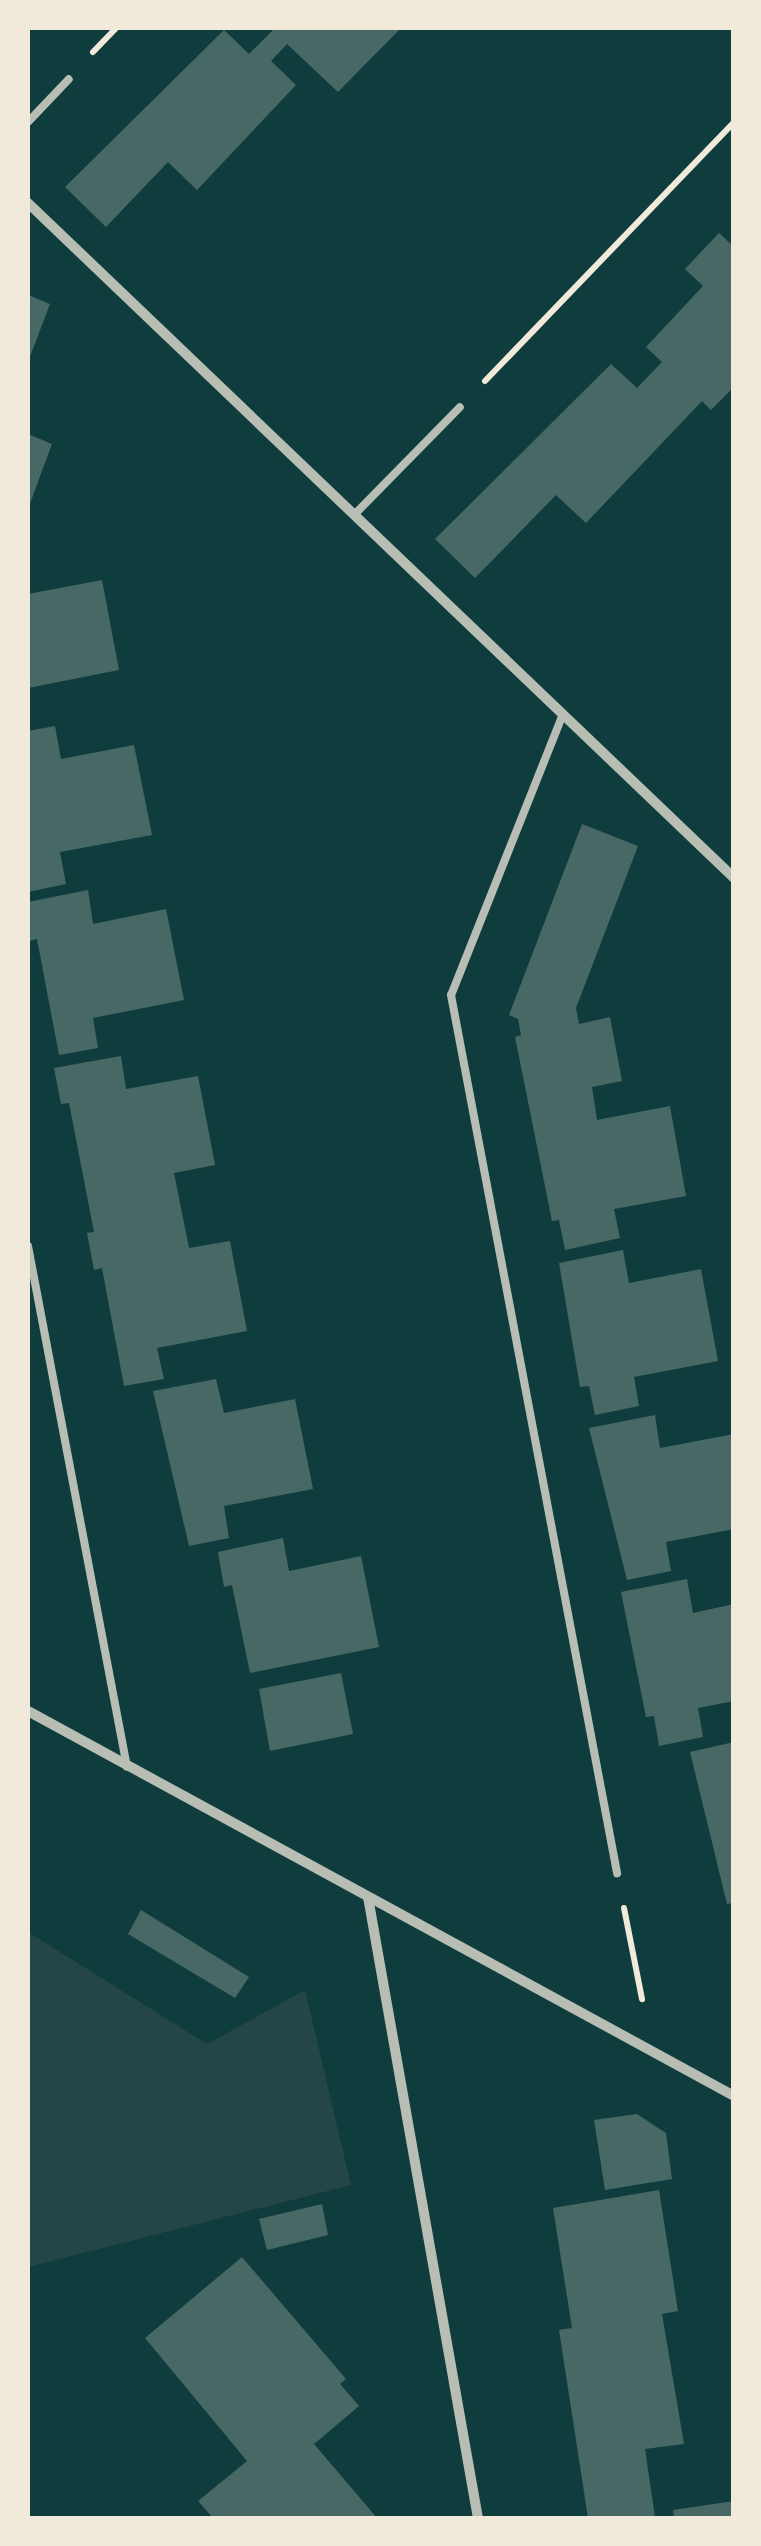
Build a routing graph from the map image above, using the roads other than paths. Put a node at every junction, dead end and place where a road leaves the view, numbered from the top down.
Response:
1 (69, 79) dead end
2 (28, 122) edge
3 (28, 202) edge
4 (460, 407) road end
5 (354, 515) junction
6 (563, 714) junction
7 (734, 878) edge
8 (28, 1246) edge
9 (28, 1711) edge
10 (128, 1767) junction
11 (617, 1873) road end
12 (368, 1897) junction
13 (734, 2096) edge
14 (478, 2518) edge

1 - 2 lane
3 - 5 street
4 - 5 lane
5 - 6 street
6 - 7 street
6 - 11 lane
8 - 10 lane
9 - 10 street
10 - 12 street
12 - 13 street
12 - 14 street

